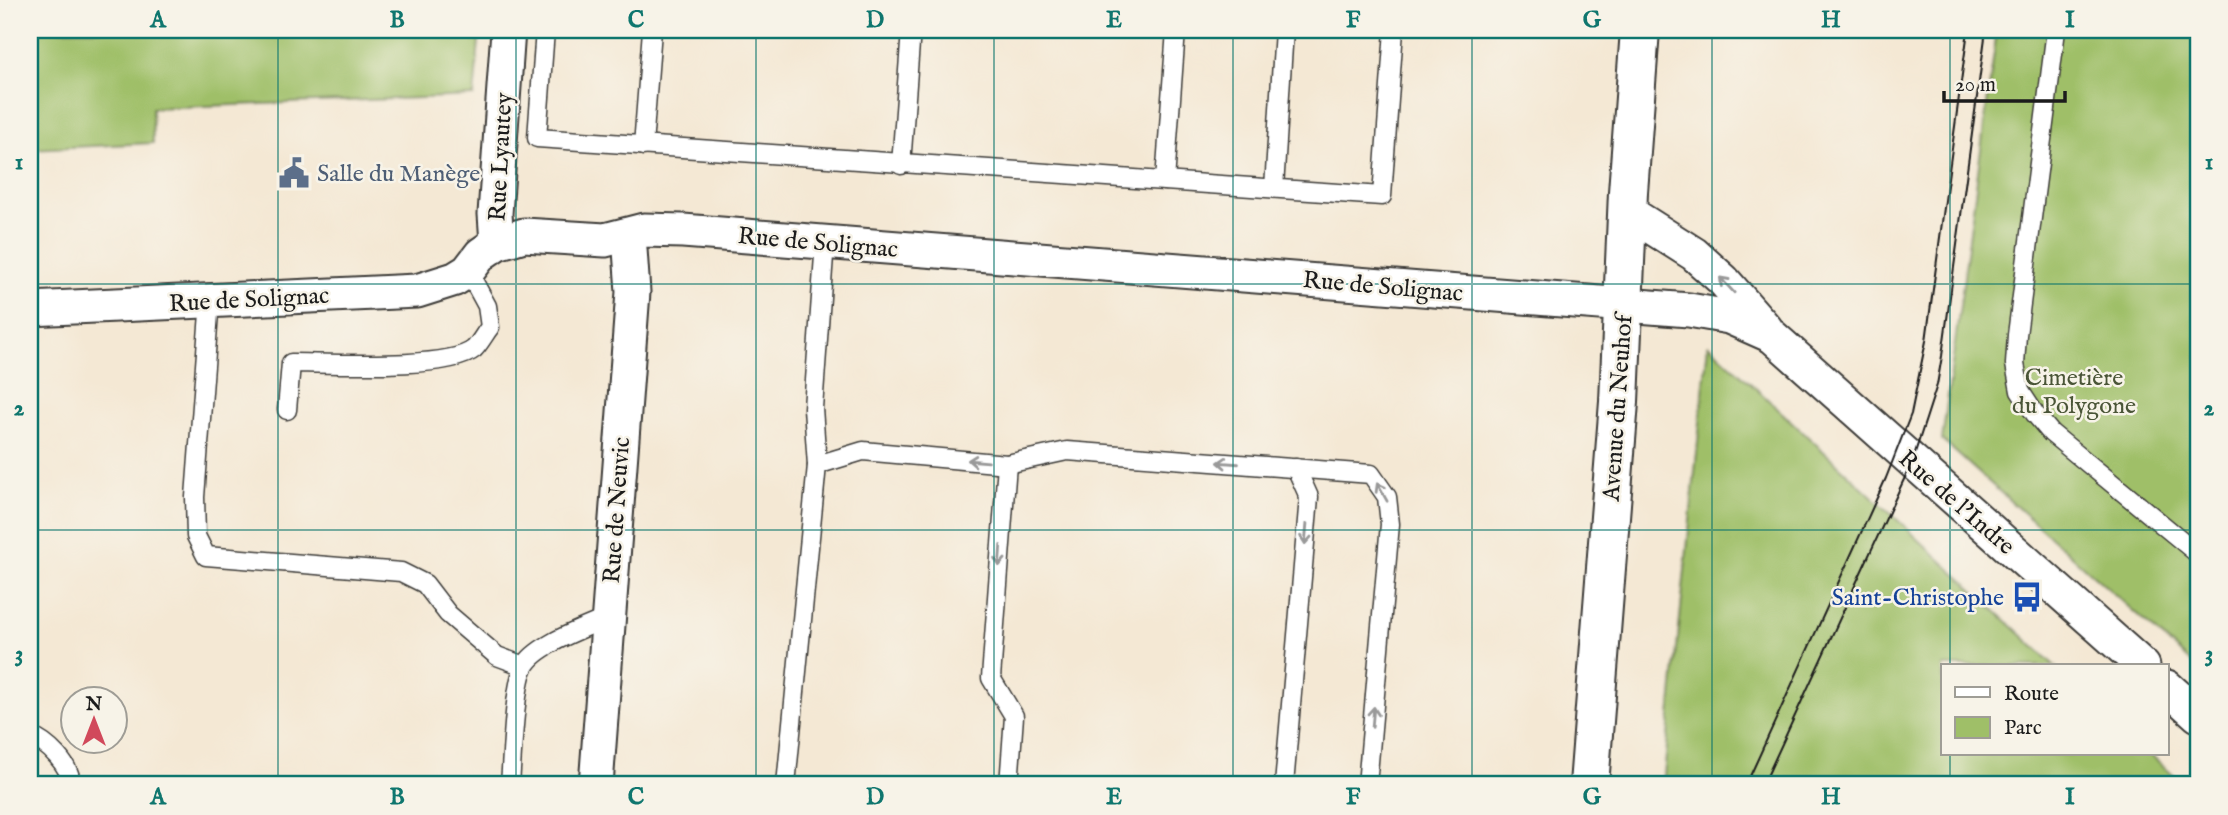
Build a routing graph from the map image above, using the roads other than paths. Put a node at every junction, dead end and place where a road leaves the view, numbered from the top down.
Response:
1 (508, 30) edge
2 (545, 30) edge
3 (652, 30) edge
4 (911, 30) edge
5 (1176, 30) edge
6 (1284, 30) edge
7 (1394, 30) edge
8 (1640, 30) edge
9 (2056, 30) edge
10 (643, 146) junction
11 (901, 165) junction
12 (1165, 181) junction
13 (1273, 188) junction
14 (1628, 212) junction
15 (629, 236) junction
16 (825, 242) junction
17 (497, 243) junction
18 (468, 271) junction
19 (210, 300) junction
20 (1623, 306) junction
21 (30, 309) edge
22 (1772, 336) junction
23 (288, 410) dead end
24 (1007, 464) junction
25 (817, 465) junction
26 (1296, 468) junction
27 (2198, 554) edge
28 (607, 618) junction
29 (2141, 664) edge
30 (524, 666) junction
31 (2168, 688) edge
32 (2198, 715) edge
33 (30, 736) edge
34 (72, 785) edge
35 (510, 785) edge
36 (596, 785) edge
37 (786, 785) edge
38 (1009, 785) edge
39 (1284, 785) edge
40 (1367, 785) edge
41 (1589, 785) edge

1 - 17 street, Rue Lyautey
2 - 10 lane
3 - 10 lane
4 - 11 lane
5 - 12 lane
6 - 13 lane
7 - 13 lane
8 - 14 street, Avenue du Neuhof
9 - 27 lane
10 - 11 lane
11 - 12 lane
12 - 13 lane
14 - 20 street, Avenue du Neuhof
22 -> 14 street, Rue de l'Indre
15 - 16 street, Rue de Solignac
15 - 17 street, Rue de Solignac
15 - 28 street, Rue de Neuvic
16 - 20 street, Rue de Solignac
16 - 25 lane
17 - 18 street, Rue de Solignac
18 - 19 street, Rue de Solignac
18 - 23 lane
19 - 21 street, Rue de Solignac
19 - 30 lane
20 - 22 street, Rue de l'Indre
20 - 41 street, Avenue du Neuhof
22 - 29 street, Rue de l'Indre
24 -> 25 lane
26 -> 24 lane
24 -> 38 lane
25 - 37 lane
26 -> 39 lane
40 -> 26 lane
28 - 30 lane
28 - 36 street, Rue de Neuvic
30 - 35 lane
31 - 32 street
33 - 34 lane

